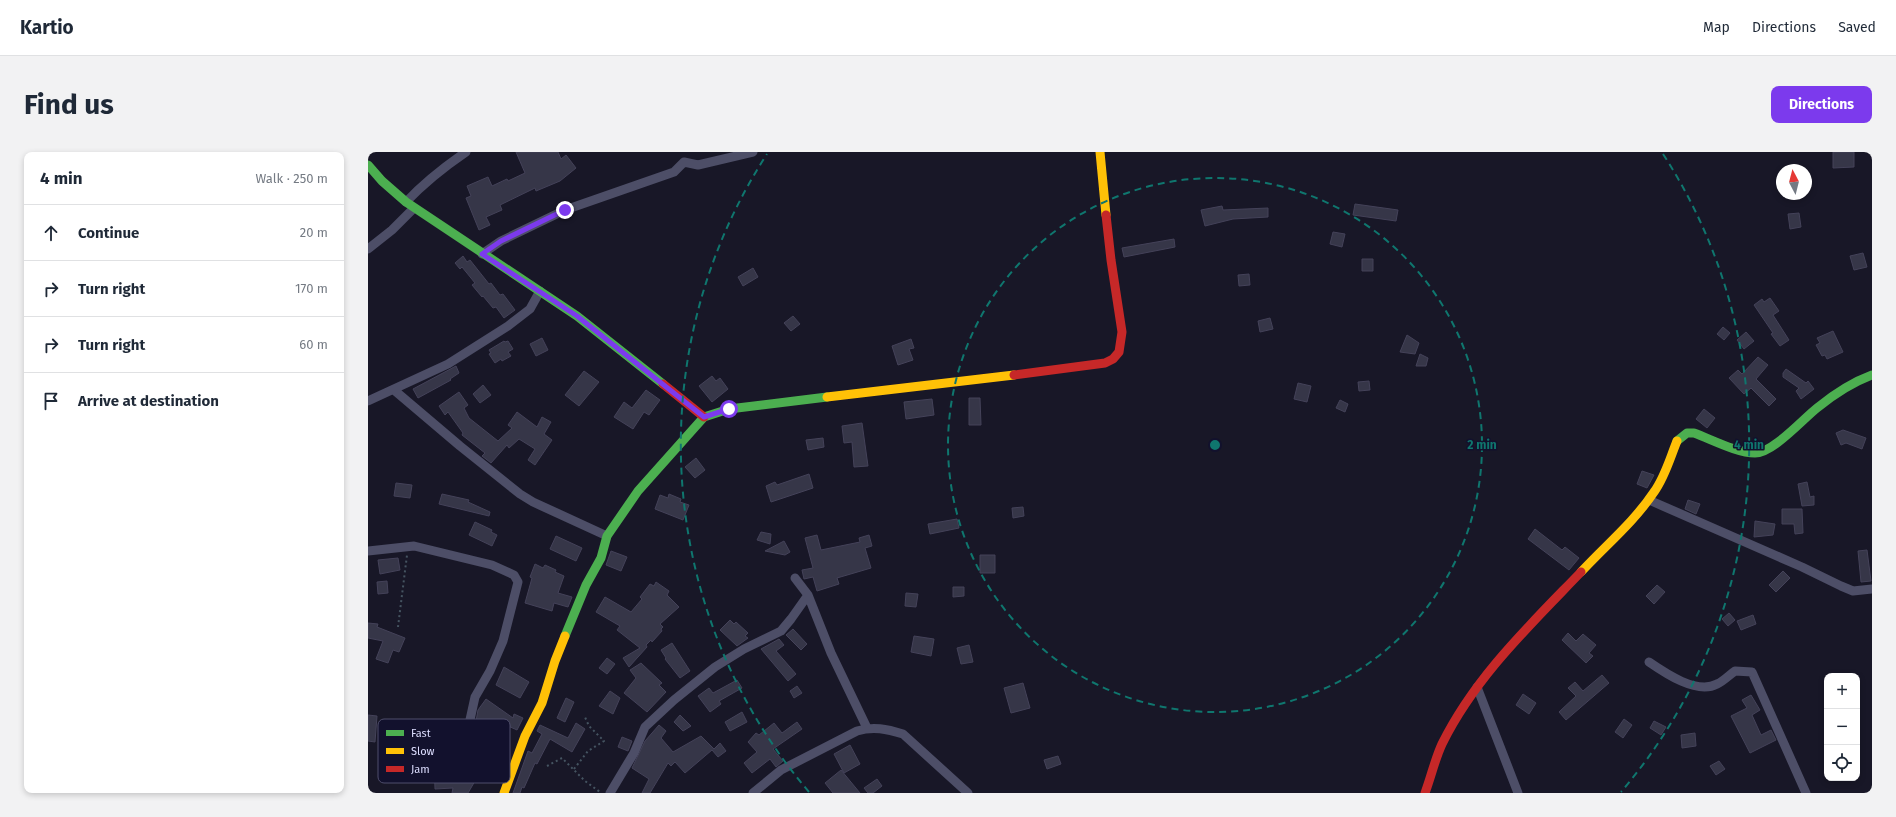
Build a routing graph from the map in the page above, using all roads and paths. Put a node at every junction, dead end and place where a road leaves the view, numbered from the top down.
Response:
1 (466, 152) edge
2 (753, 152) edge
3 (1100, 152) edge
4 (368, 165) edge
5 (410, 205) junction
6 (368, 249) edge
7 (482, 254) junction
8 (540, 291) junction
9 (1872, 375) edge
10 (394, 390) junction
11 (368, 401) edge
12 (704, 417) junction
13 (1649, 500) junction
14 (607, 536) junction
15 (414, 546) junction
16 (368, 551) edge
17 (795, 578) dead end
18 (1872, 589) edge
19 (808, 595) junction
20 (398, 627) dead end
21 (1649, 662) dead end
22 (1478, 687) junction
23 (584, 715) dead end
24 (470, 719) edge
25 (867, 728) junction
26 (547, 766) dead end
27 (574, 768) junction
28 (510, 774) edge
29 (507, 783) edge
30 (504, 793) edge
31 (601, 793) edge
32 (610, 793) edge
33 (754, 793) edge
34 (968, 793) edge
35 (1425, 793) edge
36 (1518, 793) edge
37 (1806, 793) edge

1 - 5 street
2 - 7 street
3 - 12 street
4 - 5 street
5 - 6 street
5 - 7 street
7 - 8 street
8 - 10 street
8 - 12 street
9 - 13 street
10 - 11 street
10 - 14 street
12 - 14 street
13 - 18 street
13 - 22 street
14 - 28 street
15 - 16 street
15 - 20 path
15 - 24 street
17 - 19 street
19 - 25 street
19 - 32 street
21 - 37 street
22 - 35 street
22 - 36 street
23 - 27 path
25 - 33 street
25 - 34 street
26 - 27 path
27 - 31 path
29 - 30 street

